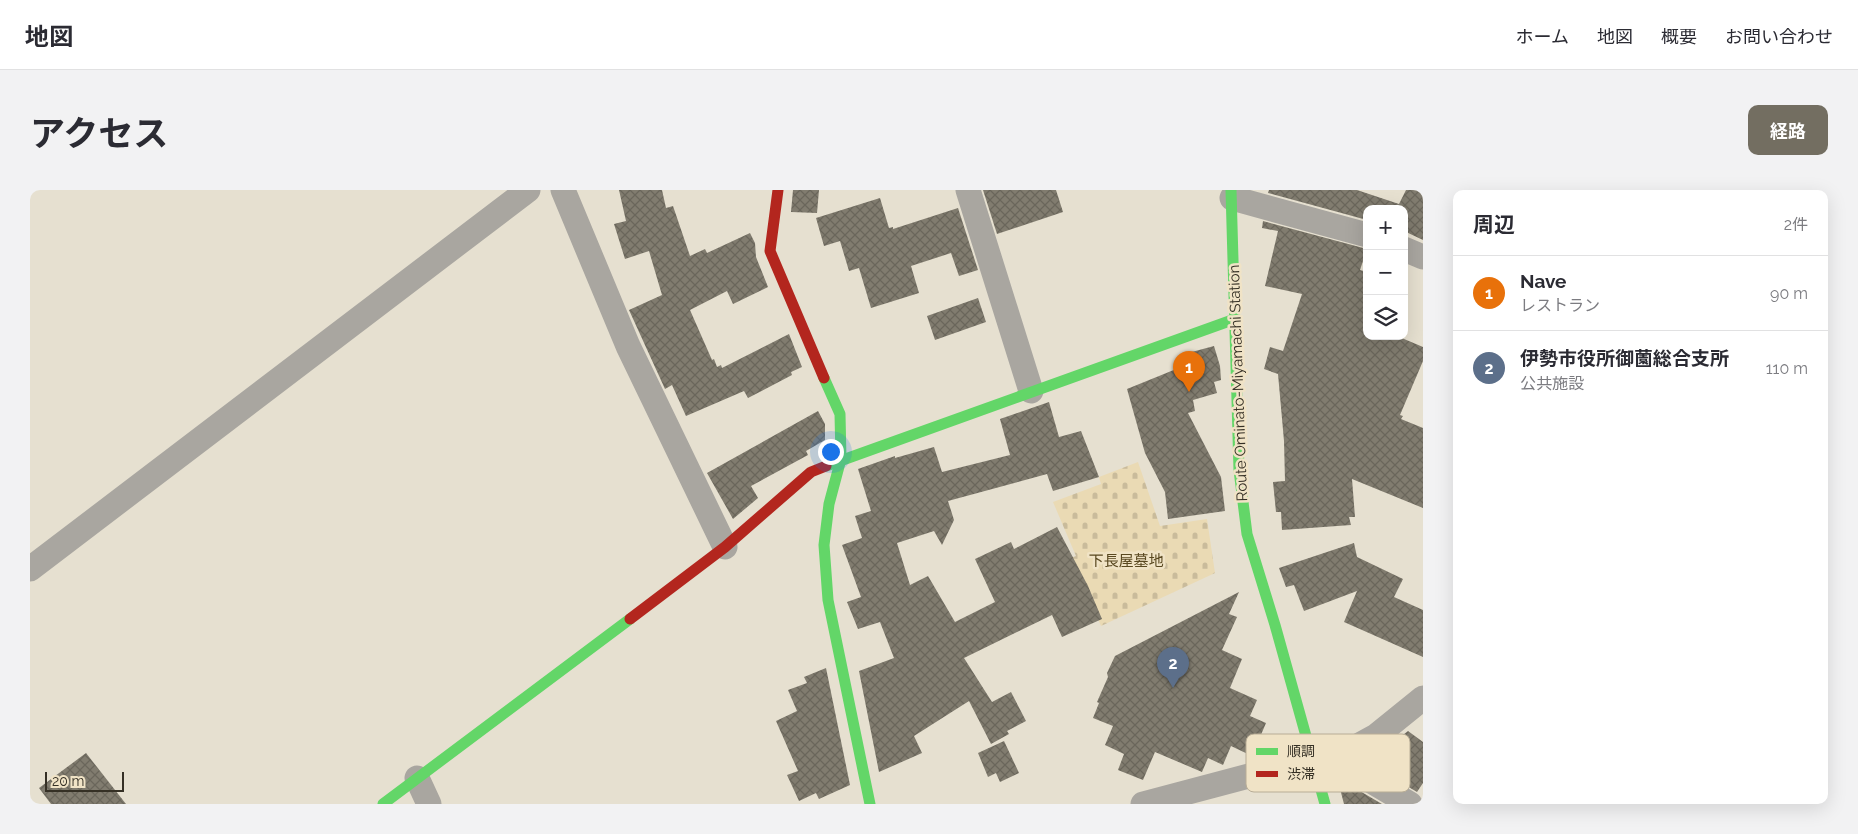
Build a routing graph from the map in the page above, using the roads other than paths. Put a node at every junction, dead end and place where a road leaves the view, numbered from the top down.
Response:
1 (528, 190) edge
2 (563, 190) edge
3 (778, 190) edge
4 (968, 190) edge
5 (1231, 194) edge
6 (1363, 234) edge
7 (1406, 250) edge
8 (1423, 257) edge
9 (1236, 319) junction
10 (1031, 391) junction
11 (841, 459) junction
12 (725, 547) junction
13 (30, 569) edge
14 (1423, 698) edge
15 (1315, 734) edge
16 (1378, 734) edge
17 (417, 778) junction
18 (1246, 778) edge
19 (1387, 792) edge
20 (383, 804) edge
21 (429, 804) edge
22 (870, 804) edge
23 (1143, 804) edge
24 (1410, 804) edge

1 - 13 street
2 - 12 street
3 - 11 street
4 - 10 street
5 - 6 street
5 - 9 street, Route Ominato-Miyamachi Station
7 - 8 street
9 - 10 street
9 - 15 street, Route Ominato-Miyamachi Station
10 - 11 street
11 - 12 street
11 - 22 street
12 - 17 street
14 - 16 street
17 - 20 street
17 - 21 street
18 - 23 street
19 - 24 street

